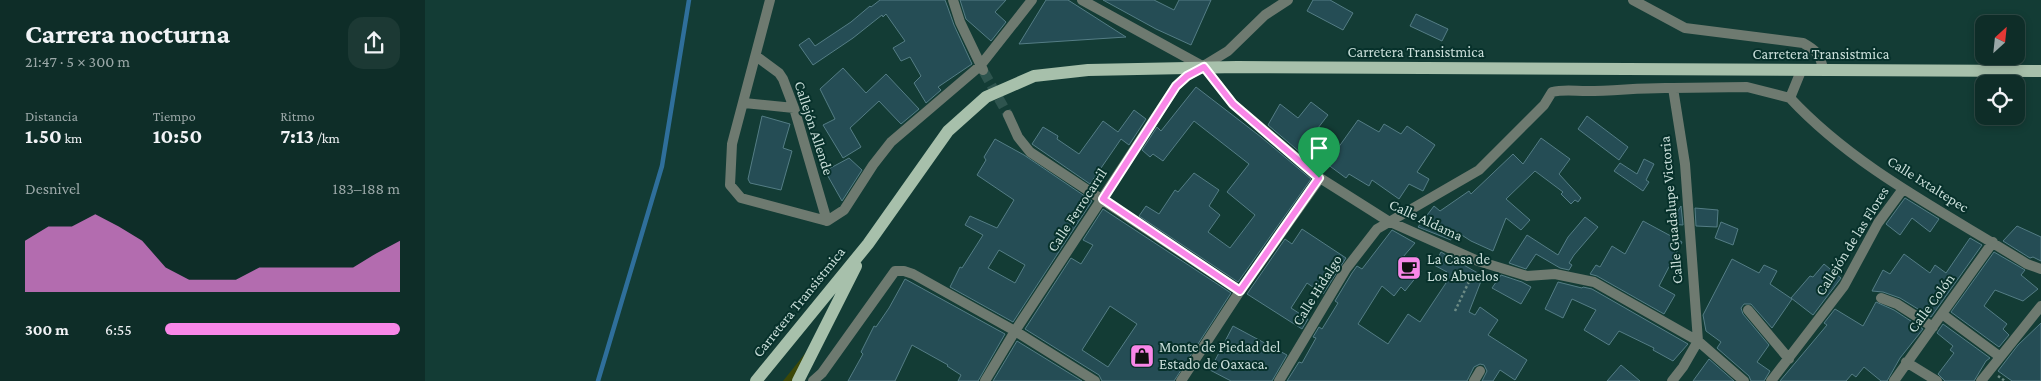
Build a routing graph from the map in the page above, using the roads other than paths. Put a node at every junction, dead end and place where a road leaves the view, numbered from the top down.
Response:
1 (770, 0) edge
2 (953, 0) edge
3 (1032, 0) edge
4 (1082, 0) edge
5 (1288, 0) edge
6 (1633, 0) edge
7 (756, 56) junction
8 (1204, 67) junction
9 (982, 69) junction
10 (1823, 70) junction
11 (2041, 70) edge
12 (1801, 71) junction
13 (1673, 88) junction
14 (1790, 98) junction
15 (744, 103) junction
16 (794, 108) junction
17 (1008, 115) tunnel mouth
18 (1319, 178) junction
19 (1903, 189) junction
20 (1103, 199) junction
21 (827, 221) junction
22 (1389, 221) junction
23 (1993, 242) junction
24 (868, 244) junction
25 (2027, 264) junction
26 (2041, 269) edge
27 (2041, 276) edge
28 (1240, 291) junction
29 (1881, 298) dead end
30 (2041, 306) edge
31 (1748, 310) dead end
32 (1942, 314) junction
33 (1933, 327) junction
34 (1015, 331) junction
35 (1698, 341) junction
36 (1999, 356) junction
37 (1789, 359) junction
38 (1906, 362) junction
39 (1481, 372) dead end
40 (756, 381) edge
41 (798, 381) edge
42 (813, 381) edge
43 (985, 381) edge
44 (1095, 381) edge
45 (1181, 381) edge
46 (1279, 381) edge
47 (1474, 381) edge
48 (1672, 381) edge
49 (1744, 381) edge
50 (1771, 381) edge
51 (1894, 381) edge
52 (1937, 381) edge
53 (1981, 381) edge

1 - 7 street
2 - 9 street
3 - 9 street
4 - 8 street
5 - 8 street, Calle Ferrocarril
6 - 10 street
7 - 15 street
7 - 16 street, Callejón Allende
8 - 18 street, Calle Aldama
8 - 20 street, Calle Ferrocarril
9 - 21 street
10 - 11 main road, Carretera Transistmica
10 - 12 main road, Carretera Transistmica
12 - 14 street
12 - 24 main road, Carretera Transistmica
13 - 14 street
13 - 22 street, Calle Hidalgo
13 - 35 street, Calle Guadalupe Victoria
14 - 19 street, Calle Ixtaltepec
15 - 16 street
15 - 21 street
16 - 21 street, Callejón Allende
17 - 20 street
18 - 22 street, Calle Aldama
18 - 28 street
19 - 23 street, Calle Ixtaltepec
19 - 37 street, Callejón de las Flores
20 - 28 street
20 - 34 street, Calle Ferrocarril
22 - 35 street, Calle Aldama
22 - 46 street, Calle Hidalgo
23 - 25 street, Calle Ixtaltepec
23 - 32 street, Calle Colón
24 - 40 main road, Carretera Transistmica
24 - 41 main road, Carretera Transistmica
25 - 26 street, Calle Ixtaltepec
25 - 27 street
28 - 45 street
29 - 33 street
30 - 36 street
31 - 37 street
32 - 33 street, Calle Colón
32 - 36 street
33 - 38 street, Calle Colón
34 - 42 street
34 - 43 street, Calle Ferrocarril
34 - 44 street
35 - 48 street
35 - 49 street, Calle Aldama
36 - 53 street
37 - 50 street, Callejón de las Flores
38 - 51 street, Calle Colón
38 - 52 street
39 - 47 street

